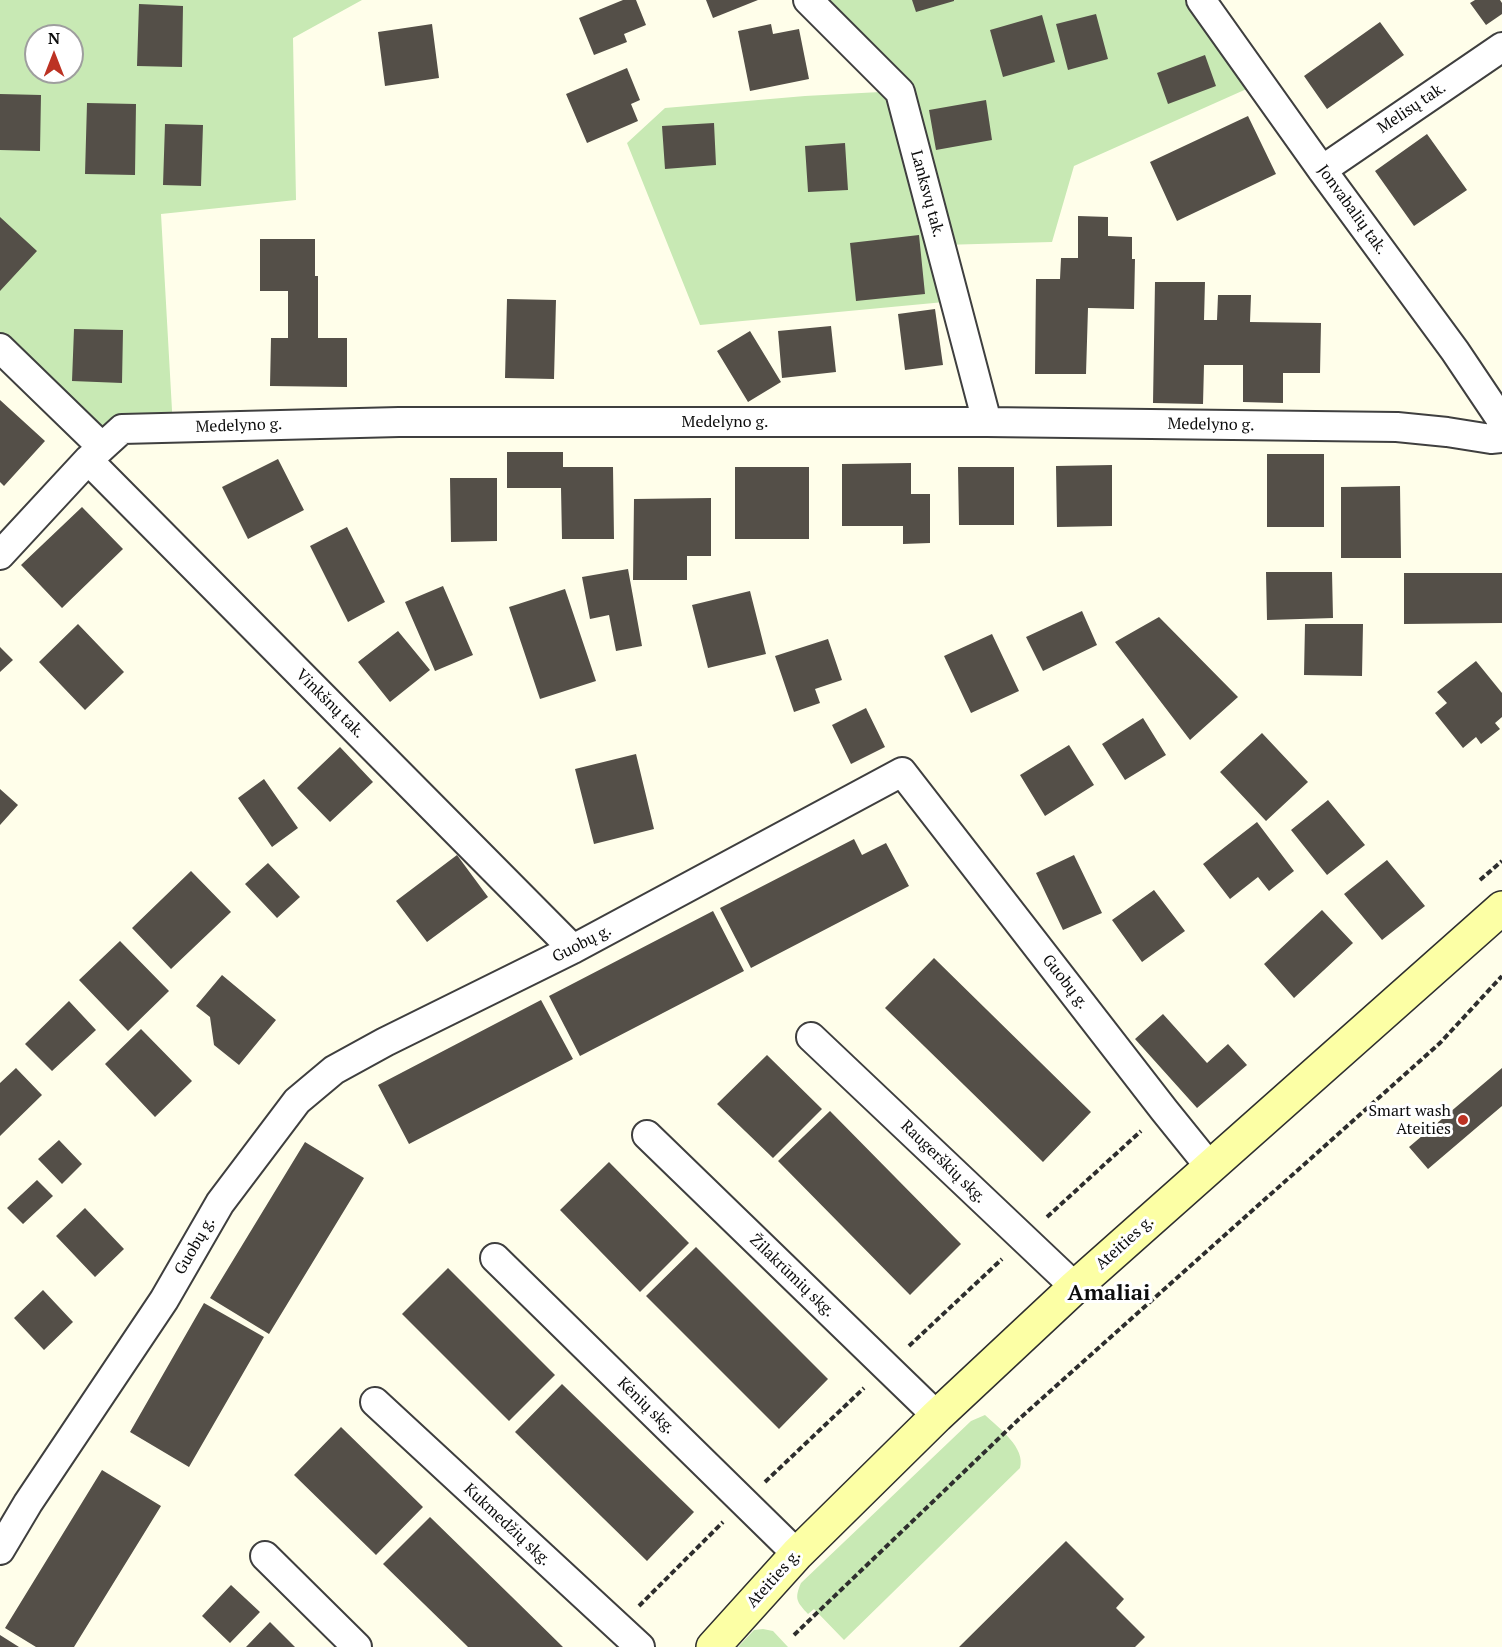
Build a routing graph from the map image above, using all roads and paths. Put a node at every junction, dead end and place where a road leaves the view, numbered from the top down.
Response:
1 (808, 0) edge
2 (1201, 0) edge
3 (1502, 47) edge
4 (1322, 170) junction
5 (0, 348) edge
6 (1502, 421) edge
7 (987, 422) junction
8 (1502, 438) edge
9 (95, 453) junction
10 (0, 555) edge
11 (1502, 908) edge
12 (573, 949) junction
13 (1502, 976) edge
14 (811, 1037) dead end
15 (646, 1135) dead end
16 (1210, 1167) junction
17 (495, 1258) dead end
18 (1075, 1287) junction
19 (375, 1402) dead end
20 (937, 1416) junction
21 (0, 1550) edge
22 (797, 1554) junction
23 (265, 1556) dead end
24 (794, 1635) dead end
25 (357, 1647) edge
26 (640, 1647) edge
27 (713, 1647) edge

1 - 7 street, Lanksvų tak.
2 - 4 street, Jonvabalių tak.
3 - 4 street, Melisų tak.
4 - 6 street, Jonvabalių tak.
5 - 9 street, Vinkšnų tak.
7 - 8 street, Medelyno g.
7 - 9 street, Medelyno g.
9 - 10 street, Medelyno g.
9 - 12 street, Vinkšnų tak.
11 - 16 street, Ateities g.
12 - 16 street, Guobų g.
12 - 21 street, Guobų g.
13 - 24 path
14 - 18 street, Raugerškių skg.
15 - 20 street, Žilakrūmių skg.
16 - 18 street, Ateities g.
17 - 22 street, Kėnių skg.
18 - 20 street, Ateities g.
19 - 26 street, Kukmedžių skg.
20 - 22 street, Ateities g.
22 - 27 street, Ateities g.
23 - 25 street

